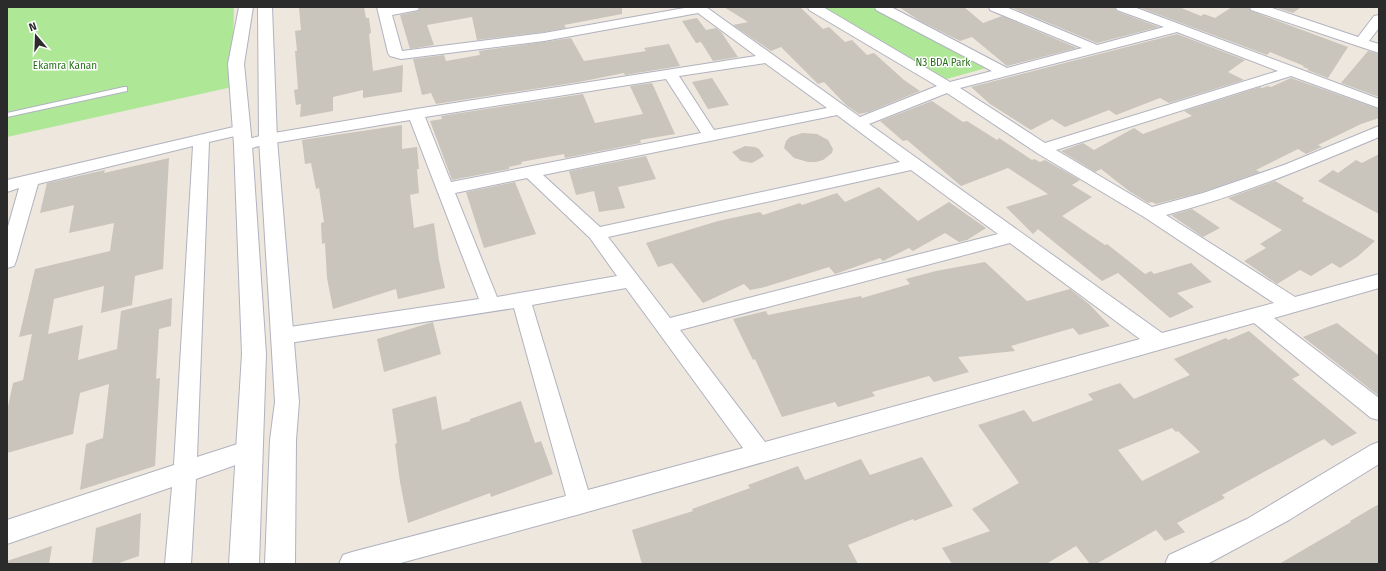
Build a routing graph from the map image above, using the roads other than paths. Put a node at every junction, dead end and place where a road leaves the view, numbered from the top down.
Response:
1 (246, 7) edge
2 (265, 7) edge
3 (413, 7) edge
4 (814, 7) edge
5 (882, 7) edge
6 (995, 7) edge
7 (1122, 7) edge
8 (1256, 7) edge
9 (700, 8) edge
10 (384, 9) edge
11 (1379, 19) edge
12 (1178, 28) junction
13 (1361, 43) junction
14 (1096, 49) junction
15 (1379, 49) edge
16 (768, 58) junction
17 (1292, 71) junction
18 (1004, 72) junction
19 (670, 74) junction
20 (948, 87) junction
21 (124, 89) dead end
22 (1379, 104) edge
23 (840, 110) junction
24 (7, 114) edge
25 (416, 114) junction
26 (858, 123) junction
27 (1379, 131) edge
28 (711, 137) junction
29 (243, 138) junction
30 (201, 139) junction
31 (268, 139) junction
32 (1043, 149) junction
33 (915, 164) junction
34 (530, 172) junction
35 (30, 180) junction
36 (7, 186) edge
37 (446, 189) junction
38 (1150, 213) junction
39 (596, 234) junction
40 (1014, 236) junction
41 (7, 261) edge
42 (631, 280) junction
43 (1379, 281) edge
44 (521, 300) junction
45 (491, 305) junction
46 (1292, 305) junction
47 (1257, 315) junction
48 (666, 326) junction
49 (283, 336) junction
50 (1159, 342) junction
51 (1379, 412) edge
52 (250, 450) junction
53 (1379, 452) edge
54 (760, 453) junction
55 (185, 472) junction
56 (580, 503) junction
57 (281, 523) junction
58 (246, 531) junction
59 (7, 532) edge
60 (178, 564) edge
61 (244, 564) edge
62 (280, 564) edge
63 (352, 564) edge
64 (1178, 564) edge

1 - 29 street
2 - 31 street
3 - 10 street
4 - 20 street
5 - 18 street
6 - 14 street
7 - 12 street
8 - 13 street
9 - 10 street
9 - 16 street
11 - 13 street
12 - 14 street
12 - 17 street
13 - 15 street
14 - 18 street
16 - 19 street
16 - 23 street
17 - 22 street
17 - 32 street
18 - 20 street
19 - 25 street
19 - 28 street
20 - 26 street
20 - 32 street
21 - 24 lane
23 - 26 street
23 - 28 street
25 - 31 street
25 - 37 street
26 - 33 street
27 - 38 street
28 - 34 street
29 - 30 street
29 - 31 street
29 - 52 street
30 - 35 street
30 - 55 street
31 - 49 street
32 - 38 street
33 - 39 street
33 - 40 street
34 - 37 street
34 - 39 street
35 - 36 street
35 - 41 street
37 - 45 street
38 - 46 street
39 - 42 street
40 - 48 street
40 - 50 street
42 - 44 street
42 - 48 street
43 - 46 street
44 - 45 street
44 - 56 street
45 - 49 street
46 - 47 street
47 - 50 street
47 - 51 street
48 - 54 street
49 - 57 street
50 - 54 street
52 - 55 street
52 - 58 street
53 - 64 street
54 - 56 street
55 - 59 street
55 - 60 street
56 - 63 street
57 - 58 street
57 - 62 street
58 - 61 street

